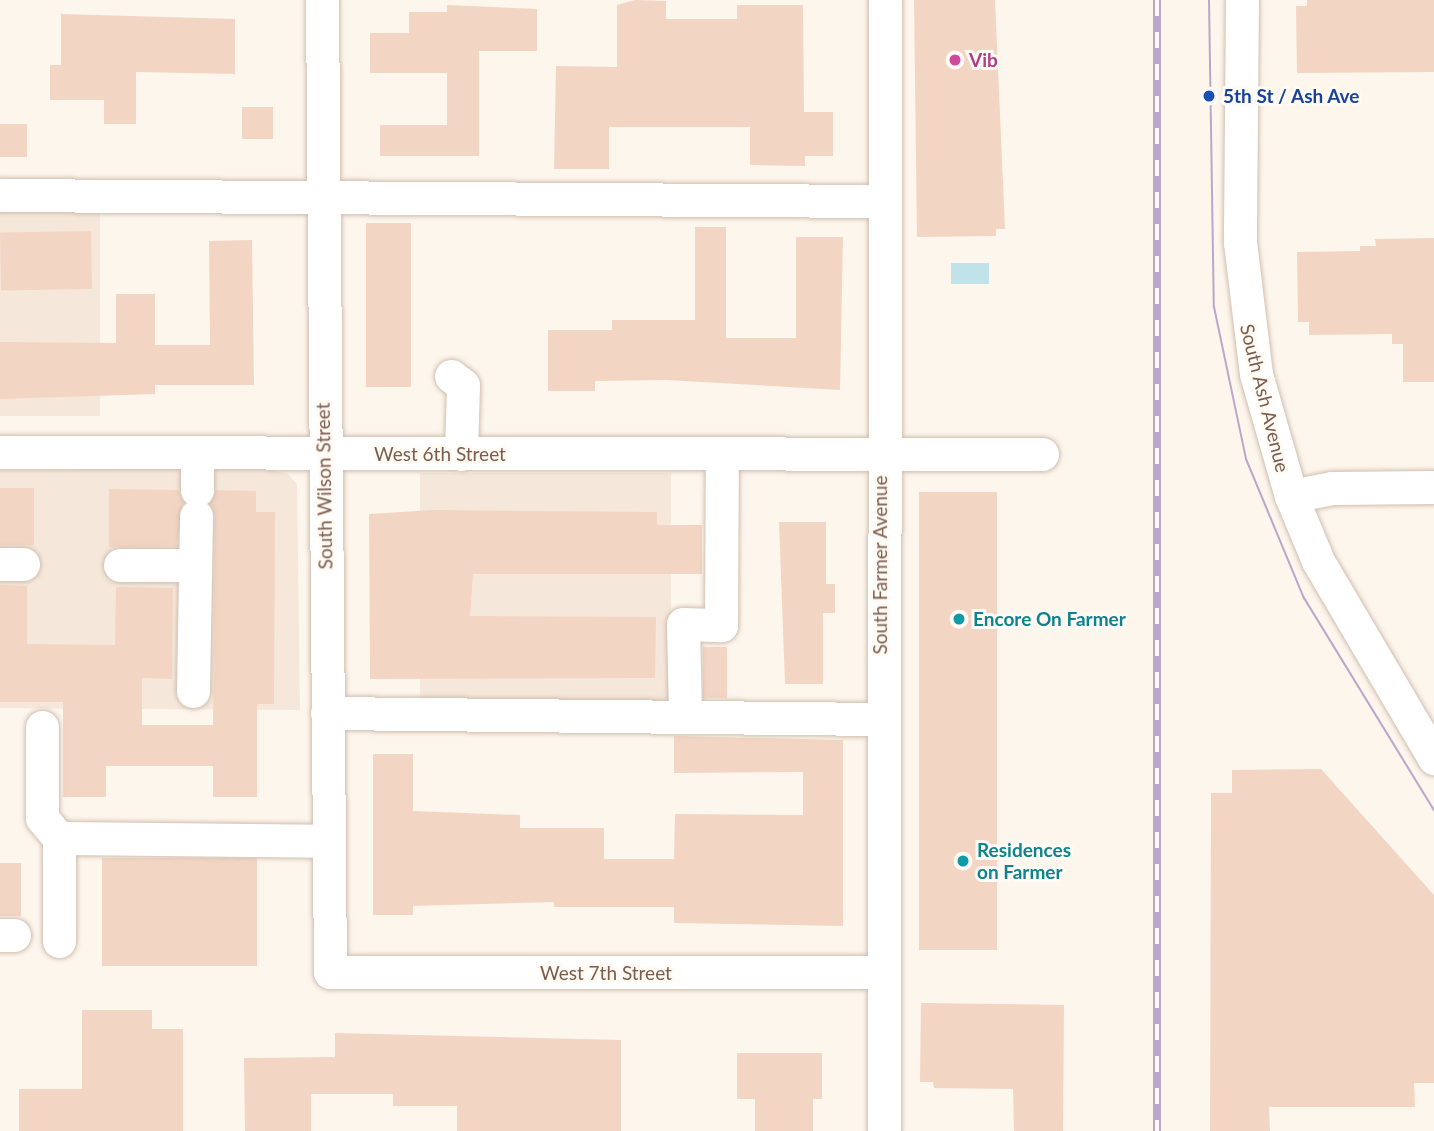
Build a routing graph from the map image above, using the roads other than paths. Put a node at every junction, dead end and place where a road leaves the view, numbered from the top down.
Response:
1 (322, 0) edge
2 (885, 0) edge
3 (1242, 0) edge
4 (324, 193) junction
5 (0, 195) edge
6 (884, 201) junction
7 (451, 376) dead end
8 (0, 452) edge
9 (198, 453) junction
10 (323, 453) junction
11 (461, 454) junction
12 (1042, 454) dead end
13 (722, 455) junction
14 (880, 456) junction
15 (1434, 487) edge
16 (1291, 496) junction
17 (120, 565) dead end
18 (195, 565) junction
19 (193, 691) dead end
20 (327, 713) junction
21 (685, 713) junction
22 (881, 719) junction
23 (42, 727) dead end
24 (1434, 758) edge
25 (59, 838) junction
26 (328, 841) junction
27 (59, 941) dead end
28 (330, 972) joint
29 (882, 972) junction
30 (884, 1131) edge

1 - 4 street, South Wilson Street
2 - 6 street, South Farmer Avenue
3 - 16 street, South Ash Avenue
4 - 5 street
4 - 6 street
4 - 10 street, South Wilson Street
6 - 14 street, South Farmer Avenue
7 - 11 street
8 - 9 street, West 6th Street
9 - 10 street, West 6th Street
9 - 18 street
10 - 11 street, West 6th Street
10 - 20 street, South Wilson Street
11 - 13 street, West 6th Street
12 - 14 street, West 6th Street
13 - 14 street, West 6th Street
13 - 21 street
14 - 22 street, South Farmer Avenue
15 - 16 street
16 - 24 street, South Ash Avenue
17 - 18 street
18 - 19 street
20 - 21 street
20 - 26 street, South Wilson Street
21 - 22 street
22 - 29 street, South Farmer Avenue
23 - 25 street
25 - 26 street
25 - 27 street
26 - 28 street, South Wilson Street
28 - 29 street, West 7th Street
29 - 30 street, South Farmer Avenue

